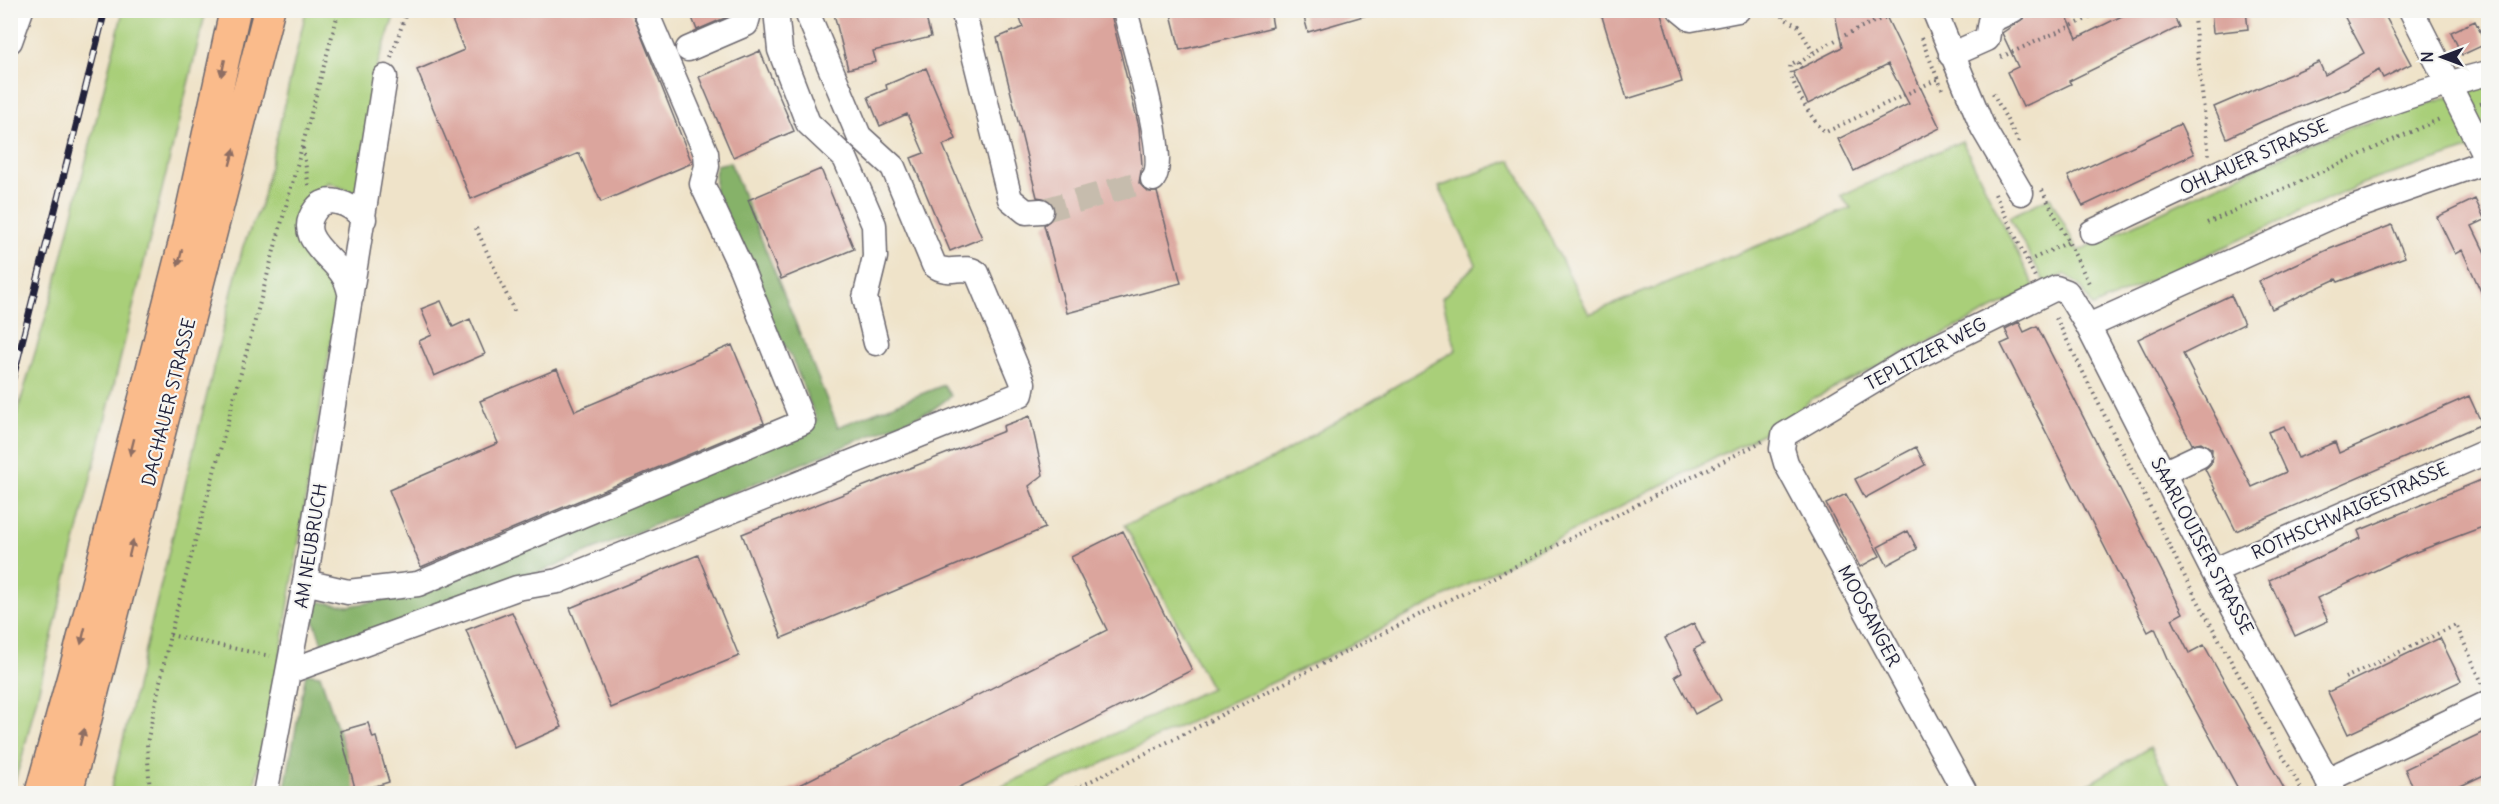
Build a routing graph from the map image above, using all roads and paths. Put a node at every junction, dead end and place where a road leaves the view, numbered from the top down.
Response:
1 (21, 10) edge
2 (234, 10) edge
3 (269, 10) edge
4 (339, 10) edge
5 (407, 10) edge
6 (645, 10) edge
7 (750, 10) edge
8 (776, 10) edge
9 (806, 10) edge
10 (963, 10) edge
11 (1125, 10) edge
12 (1680, 10) edge
13 (1738, 10) edge
14 (1782, 10) edge
15 (1913, 10) edge
16 (1934, 10) edge
17 (2013, 10) edge
18 (2107, 10) edge
19 (2193, 10) edge
20 (2411, 10) edge
21 (10, 41) edge
22 (688, 49) dead end
23 (1814, 52) junction
24 (1966, 59) junction
25 (2488, 73) edge
26 (385, 77) joint
27 (2448, 83) junction
28 (1989, 84) dead end
29 (2462, 109) junction
30 (303, 144) junction
31 (2019, 144) dead end
32 (2488, 161) edge
33 (2211, 176) junction
34 (1154, 179) dead end
35 (2030, 189) joint
36 (319, 205) junction
37 (1041, 211) tunnel mouth
38 (364, 219) junction
39 (2010, 223) dead end
40 (2207, 223) dead end
41 (476, 228) dead end
42 (2092, 232) joint
43 (2069, 242) junction
44 (2028, 261) junction
45 (2043, 292) junction
46 (351, 297) junction
47 (515, 313) dead end
48 (2097, 322) junction
49 (876, 343) dead end
50 (1784, 435) junction
51 (2488, 451) edge
52 (2199, 456) dead end
53 (2163, 472) junction
54 (2213, 571) junction
55 (305, 582) junction
56 (170, 635) junction
57 (291, 664) junction
58 (2345, 678) dead end
59 (2486, 695) edge
60 (2331, 787) edge
61 (1964, 793) edge
62 (40, 794) edge
63 (67, 794) edge
64 (150, 794) edge
65 (265, 794) edge
66 (1065, 794) edge
67 (2304, 794) edge

1 - 21 street
2 -> 62 main road, DACHAUER STRASSE
63 -> 3 main road, DACHAUER STRASSE
4 - 30 path
5 - 26 path
6 - 55 street
7 - 22 street
8 - 49 street
9 - 57 street
10 - 37 street
11 - 34 street
12 - 13 street
14 - 23 path
15 - 23 path
16 - 24 street
17 - 24 street
18 - 24 path
19 - 33 path
20 - 27 street
23 - 24 path
24 - 35 street
25 - 27 street, OHLAUER STRASSE
26 - 38 street, AM NEUBRUCH
27 - 29 street
27 - 33 street, OHLAUER STRASSE
28 - 31 path
29 - 32 street
29 - 40 path
30 - 36 path
30 - 56 path
32 - 48 street
33 - 42 street, OHLAUER STRASSE
35 - 43 path
36 - 38 street
36 - 46 street
38 - 46 street, AM NEUBRUCH
39 - 44 path
41 - 47 path
42 - 43 path
43 - 44 path
43 - 48 path
44 - 45 path
45 - 48 street, SAARLOUISER STRASSE
45 - 50 street, TEPLITZER WEG
45 - 67 path
46 - 55 street, AM NEUBRUCH
48 - 53 street, SAARLOUISER STRASSE
50 - 61 street, MOOSANGER
50 - 66 path
51 - 54 street, ROTHSCHWAIGESTRASSE
52 - 53 street
53 - 54 street, SAARLOUISER STRASSE
54 - 60 street, SAARLOUISER STRASSE
55 - 57 street, AM NEUBRUCH
56 - 57 path
56 - 64 path
57 - 65 street, AM NEUBRUCH
58 - 59 path
59 - 60 street

